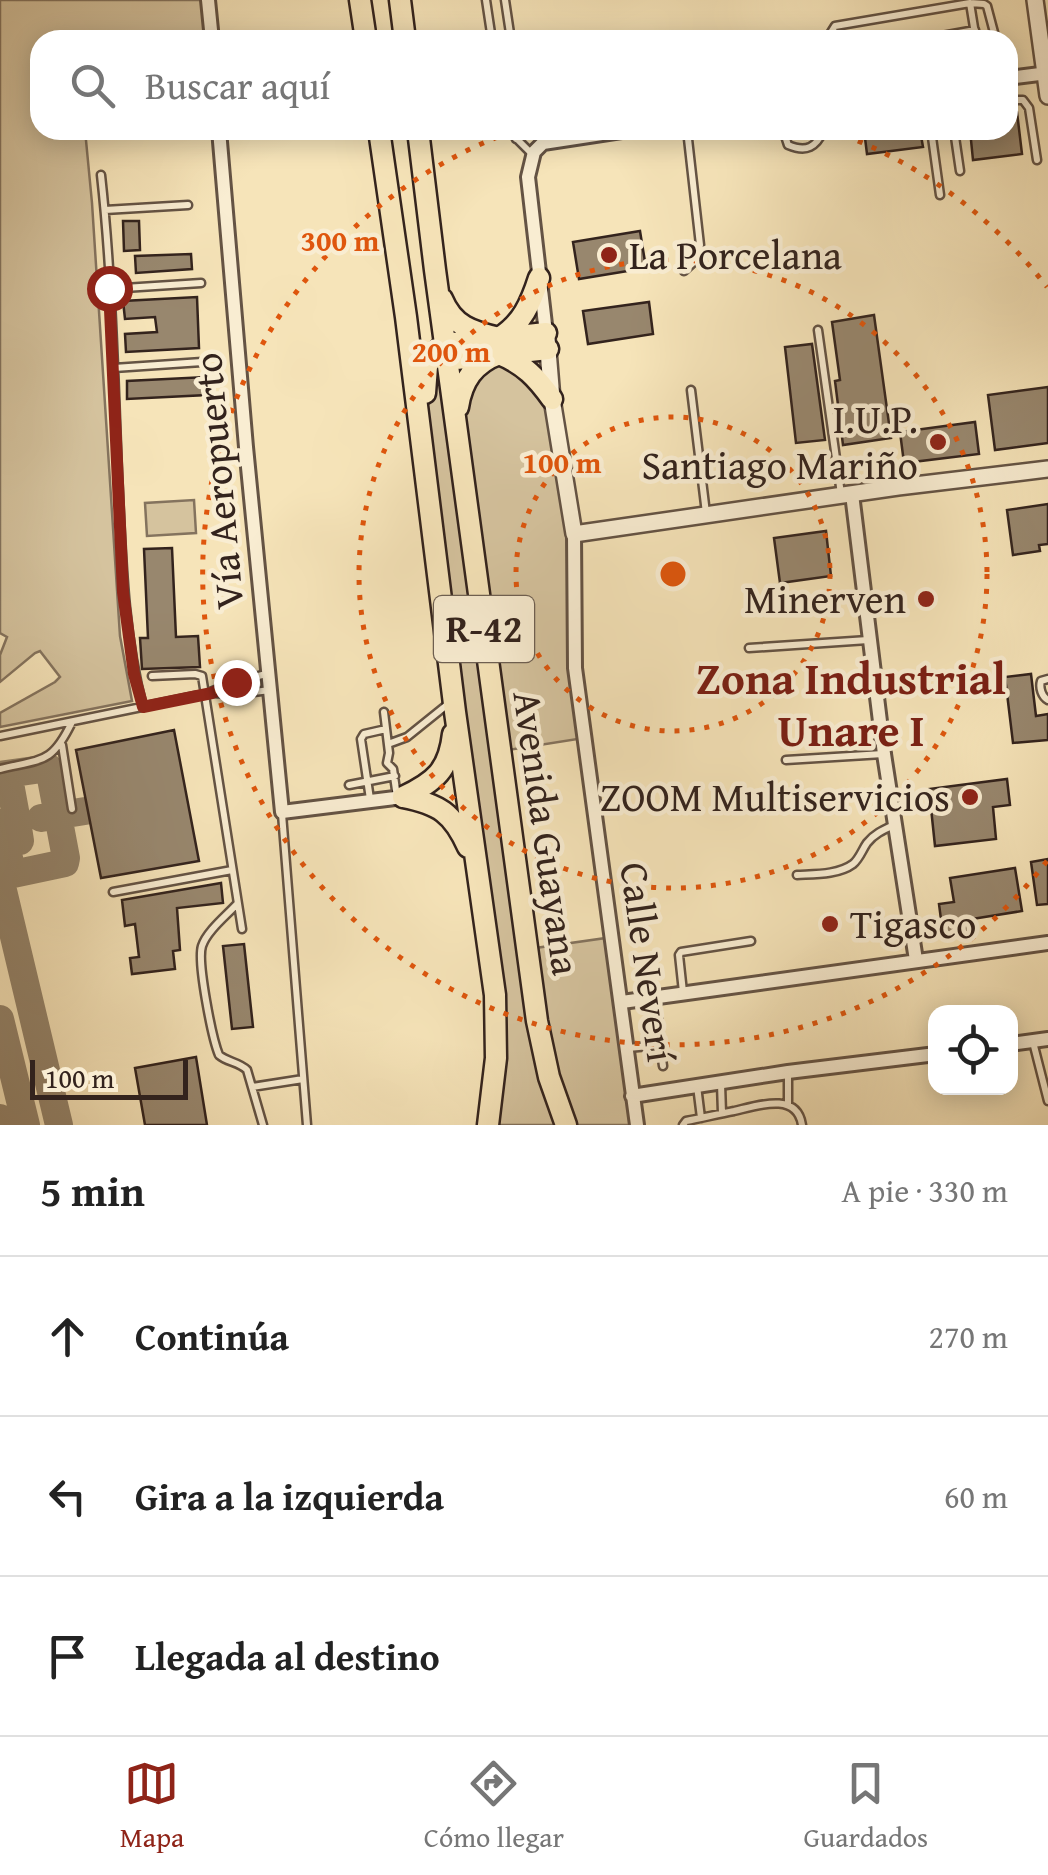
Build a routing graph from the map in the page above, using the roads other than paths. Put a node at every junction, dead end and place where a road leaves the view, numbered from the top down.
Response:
1 (208, 0) edge
2 (360, 0) edge
3 (400, 0) edge
4 (486, 0) edge
5 (505, 0) edge
6 (1034, 0) edge
7 (970, 3) junction
8 (211, 30) edge
9 (364, 30) edge
10 (404, 30) edge
11 (490, 30) edge
12 (510, 30) edge
13 (832, 30) edge
14 (975, 30) edge
15 (994, 30) edge
16 (1046, 73) edge
17 (1018, 77) edge
18 (1048, 96) edge
19 (1018, 100) edge
20 (220, 140) edge
21 (380, 140) edge
22 (419, 140) edge
23 (517, 140) edge
24 (563, 140) edge
25 (688, 140) edge
26 (786, 140) edge
27 (819, 140) edge
28 (932, 140) edge
29 (955, 140) edge
30 (533, 153) junction
31 (1037, 160) dead end
32 (960, 171) dead end
33 (101, 175) dead end
34 (940, 195) dead end
35 (188, 205) dead end
36 (105, 210) junction
37 (434, 270) junction
38 (684, 271) dead end
39 (539, 278) junction
40 (201, 283) dead end
41 (109, 288) junction
42 (406, 317) junction
43 (818, 330) dead end
44 (547, 341) junction
45 (499, 346) junction
46 (441, 353) junction
47 (202, 362) dead end
48 (114, 368) junction
49 (692, 390) dead end
50 (552, 399) junction
51 (456, 430) junction
52 (425, 459) junction
53 (1048, 469) edge
54 (846, 495) junction
55 (706, 514) junction
56 (574, 534) junction
57 (870, 640) junction
58 (749, 648) dead end
59 (268, 673) junction
60 (152, 676) dead end
61 (1048, 679) edge
62 (270, 690) junction
63 (208, 694) junction
64 (1048, 700) edge
65 (143, 707) junction
66 (455, 707) junction
67 (384, 712) dead end
68 (72, 720) junction
69 (386, 729) junction
70 (0, 736) edge
71 (62, 744) junction
72 (388, 749) junction
73 (884, 754) junction
74 (786, 760) dead end
75 (0, 768) edge
76 (394, 773) junction
77 (368, 782) junction
78 (349, 785) dead end
79 (400, 797) junction
80 (370, 800) junction
81 (72, 808) dead end
82 (282, 812) junction
83 (895, 824) junction
84 (232, 870) junction
85 (479, 872) junction
86 (797, 876) dead end
87 (113, 892) dead end
88 (238, 903) junction
89 (242, 929) dead end
90 (752, 942) dead end
91 (1048, 943) edge
92 (916, 960) junction
93 (684, 993) junction
94 (622, 1002) junction
95 (658, 1017) dead end
96 (1041, 1040) edge
97 (660, 1045) junction
98 (627, 1048) junction
99 (928, 1055) edge
100 (664, 1066) dead end
101 (788, 1072) junction
102 (304, 1079) junction
103 (720, 1083) junction
104 (697, 1086) junction
105 (252, 1087) junction
106 (632, 1096) junction
107 (1048, 1101) edge
108 (788, 1106) junction
109 (722, 1113) junction
110 (701, 1118) junction
111 (263, 1125) edge
112 (307, 1125) edge
113 (488, 1125) edge
114 (566, 1125) edge
115 (637, 1125) edge
116 (683, 1125) edge
117 (802, 1125) edge

1 - 8 street
2 - 9 main road
3 - 10 main road
4 - 11 lane
5 - 12 lane
6 - 16 street
7 - 13 lane
7 - 14 lane
7 - 15 lane
16 - 17 street
16 - 18 street
19 - 31 lane
20 - 59 street, Vía Aeropuerto
21 - 42 main road, Avenida Guayana / R-42
22 - 37 main road, Avenida Guayana / R-42
23 - 30 lane
24 - 30 street
25 - 38 lane
26 - 27 lane
28 - 34 lane
29 - 32 lane
30 - 39 street, Calle Neverí
33 - 36 lane
35 - 36 lane
36 - 41 lane
37 - 45 main road
37 - 46 main road, Avenida Guayana / R-42
39 - 44 street, Calle Neverí
39 - 45 main road
40 - 41 lane
41 - 48 lane
42 - 46 main road
42 - 52 main road, Avenida Guayana / R-42
43 - 54 lane
44 - 45 main road
44 - 50 street, Calle Neverí
45 - 46 main road
45 - 50 main road
45 - 51 main road
46 - 51 main road, Avenida Guayana / R-42
46 - 52 main road
47 - 48 lane
48 - 65 lane
49 - 55 lane
50 - 56 street, Calle Neverí
51 - 114 main road, Avenida Guayana / R-42
52 - 66 main road, Avenida Guayana / R-42
53 - 54 street
54 - 55 street
54 - 57 street
55 - 56 street
56 - 94 street, Calle Neverí
57 - 58 lane
57 - 73 street
59 - 62 street, Vía Aeropuerto
59 - 63 lane
60 - 63 lane
61 - 64 lane
62 - 63 lane
62 - 82 street, Vía Aeropuerto
63 - 65 lane
63 - 84 lane
65 - 68 lane
66 - 72 lane
66 - 79 main road
66 - 85 main road, Avenida Guayana / R-42
67 - 69 lane
68 - 70 lane
68 - 71 lane
69 - 72 lane
69 - 77 lane
71 - 75 lane
71 - 81 lane
72 - 76 lane
73 - 74 lane
73 - 83 street
76 - 77 lane
76 - 79 lane
77 - 78 lane
77 - 80 lane
79 - 80 street
79 - 85 main road
80 - 82 street
82 - 102 lane, Vía Aeropuerto
83 - 86 lane
83 - 92 street
84 - 87 lane
84 - 88 lane
85 - 113 main road, Avenida Guayana / R-42
88 - 89 lane
88 - 105 lane
90 - 93 lane
91 - 92 street
92 - 93 street
93 - 94 street
94 - 98 street, Calle Neverí
95 - 97 lane
96 - 107 lane
97 - 98 lane
97 - 100 lane
98 - 106 street, Calle Neverí
99 - 101 street
101 - 103 street
101 - 108 lane
102 - 105 lane
102 - 112 lane, Vía Aeropuerto
103 - 104 street
103 - 109 lane
104 - 106 street
104 - 110 lane
105 - 111 lane
106 - 115 street, Calle Neverí
108 - 109 lane
108 - 117 lane
109 - 110 lane
110 - 116 lane

